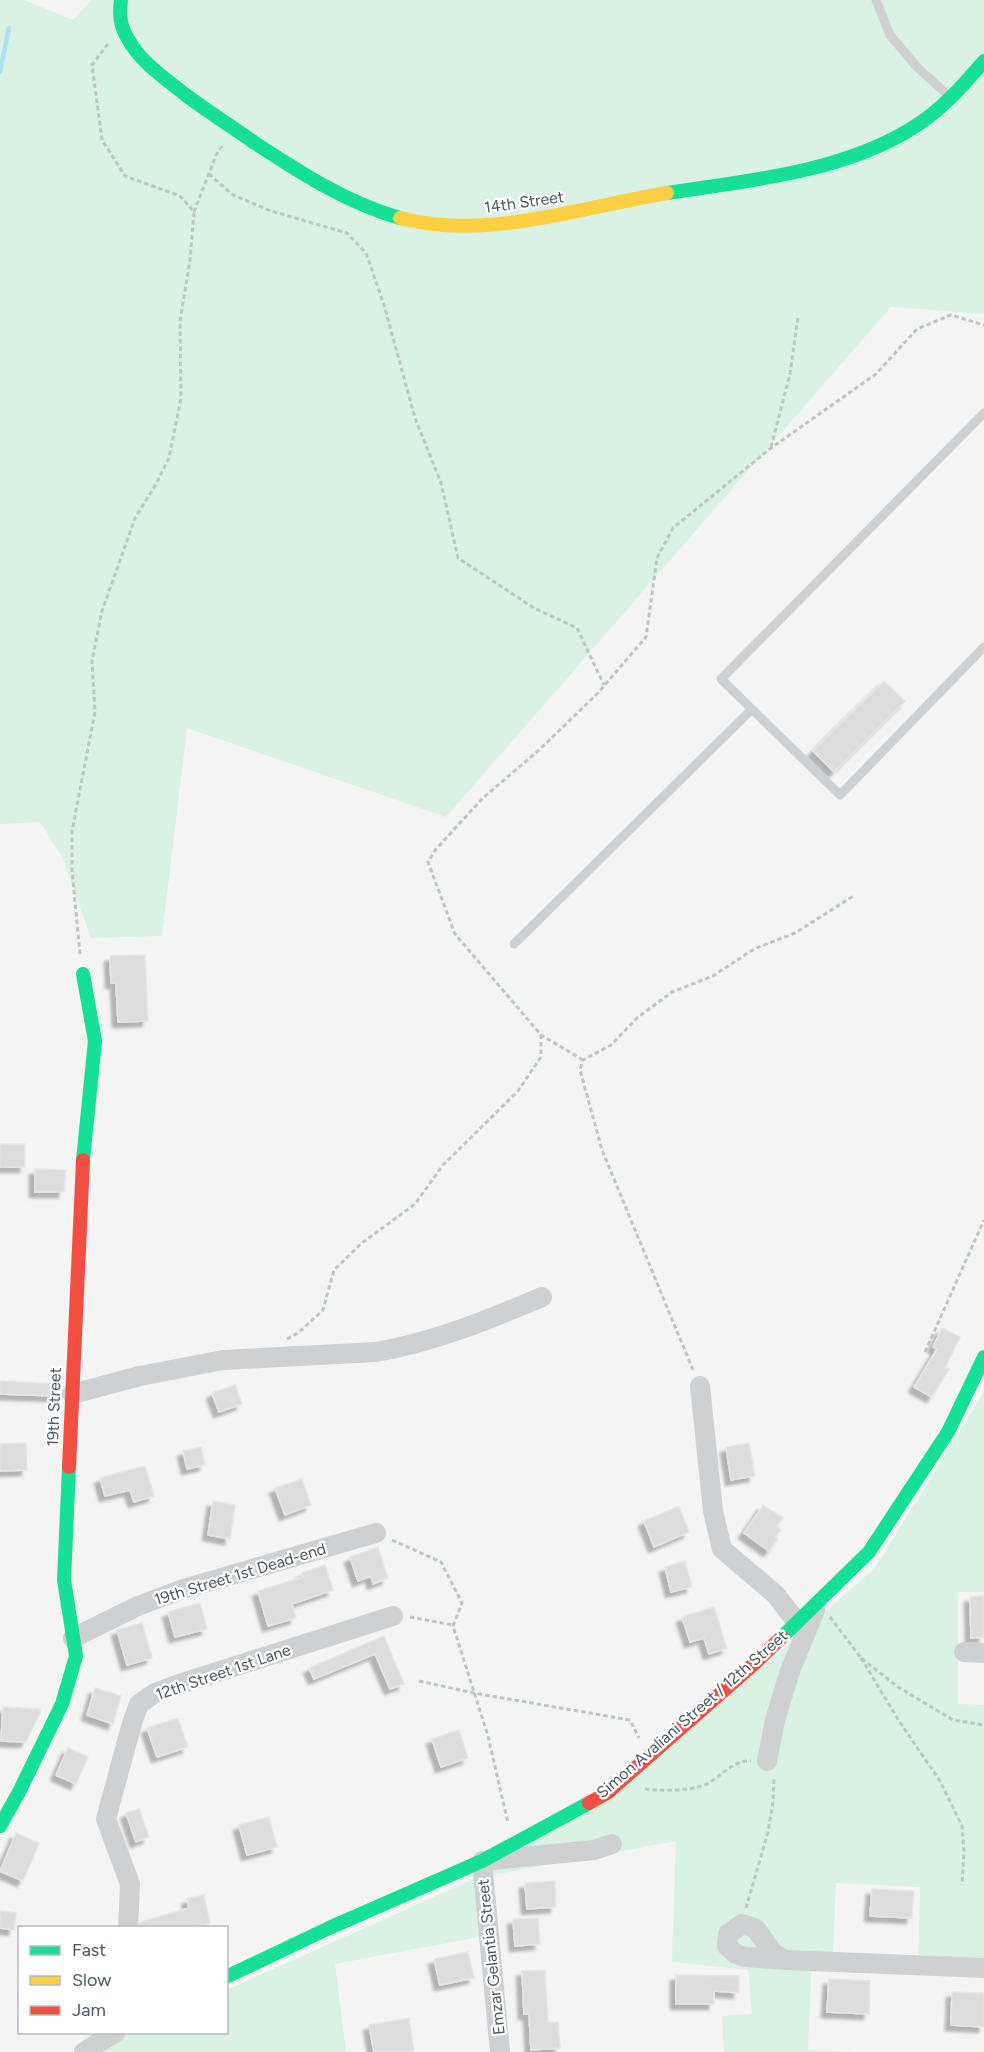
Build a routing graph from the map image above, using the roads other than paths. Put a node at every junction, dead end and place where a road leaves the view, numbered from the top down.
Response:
1 (121, 0) edge
2 (876, 0) edge
3 (984, 61) edge
4 (952, 98) junction
5 (984, 413) edge
6 (984, 647) edge
7 (751, 710) junction
8 (514, 944) dead end
9 (82, 974) road end
10 (542, 1297) dead end
11 (984, 1357) edge
12 (700, 1386) road end
13 (72, 1394) junction
14 (376, 1533) road end
15 (818, 1601) junction
16 (393, 1616) road end
17 (797, 1622) junction
18 (73, 1638) junction
19 (964, 1652) dead end
20 (984, 1653) edge
21 (767, 1761) road end
22 (0, 1826) edge
23 (612, 1844) dead end
24 (482, 1861) junction
25 (128, 1926) edge
26 (786, 1960) junction
27 (984, 1968) edge
28 (228, 1976) edge
29 (109, 2034) edge
30 (84, 2052) edge
31 (500, 2052) edge

1 - 4 street, 14th Street
2 - 4 lane
3 - 4 street, 14th Street
5 - 7 lane
6 - 7 lane
7 - 8 lane
9 - 13 street, 19th Street
10 - 13 street
11 - 15 street, Simon Avaliani Street / 12th Street
12 - 17 street
13 - 18 street, 19th Street
14 - 18 street, 19th Street 1st Dead-end
15 - 17 street, Simon Avaliani Street / 12th Street
15 - 21 street
16 - 25 street, 12th Street 1st Lane
17 - 24 street, Simon Avaliani Street / 12th Street
18 - 22 street, 19th Street
19 - 20 street
23 - 24 street
24 - 28 street, Simon Avaliani Street / 12th Street
24 - 31 street, Emzar Gelantia Street
26 - 26 street
26 - 27 street
29 - 30 street

